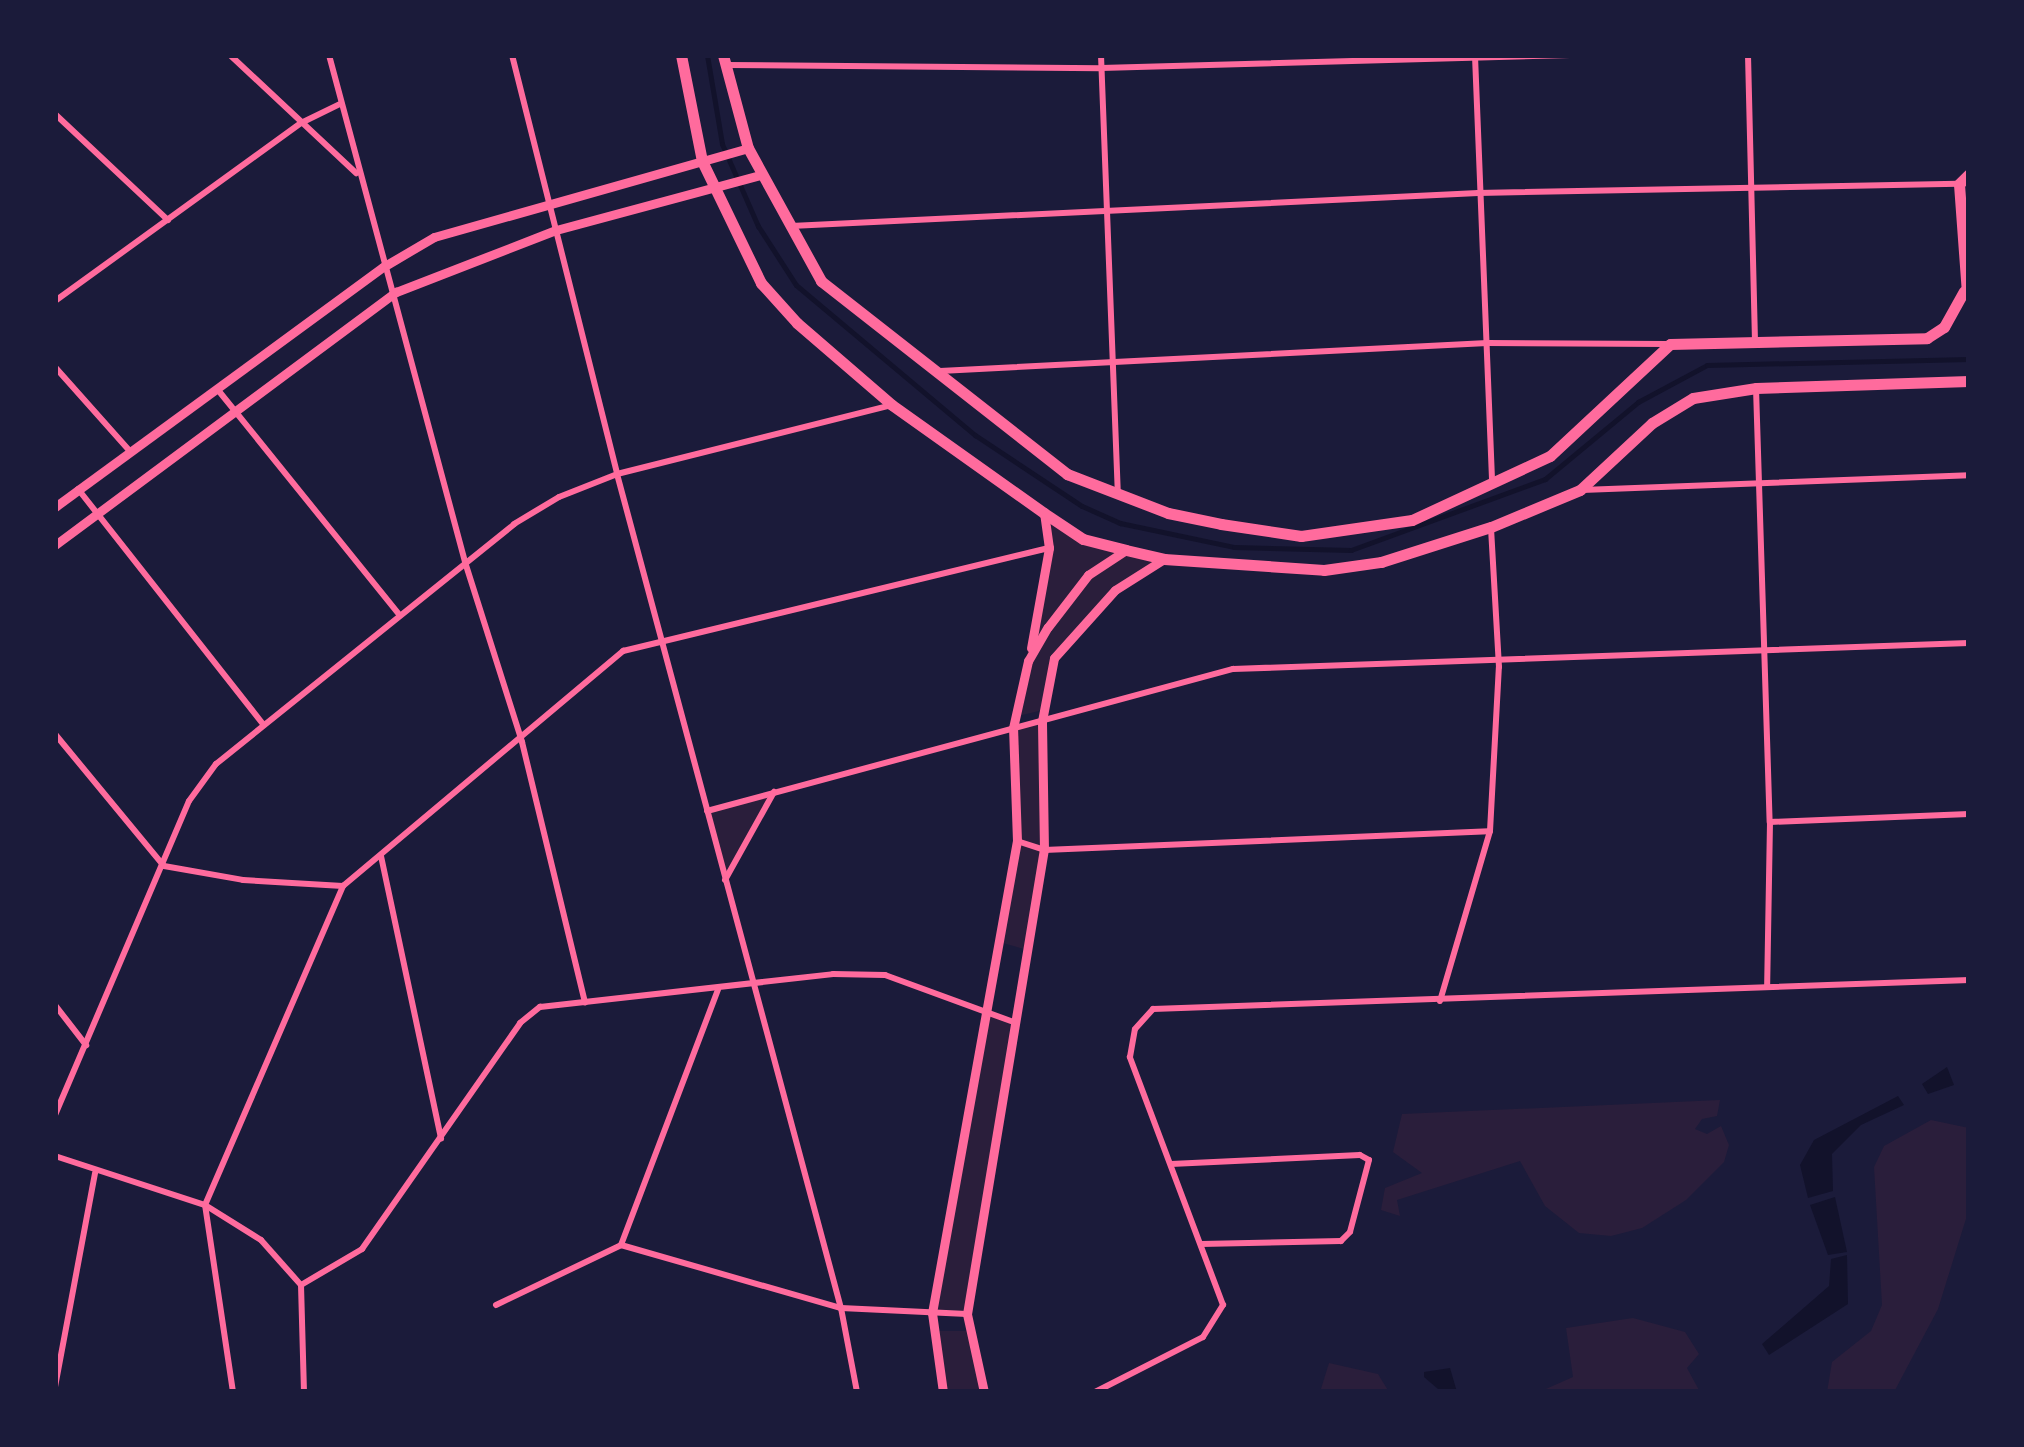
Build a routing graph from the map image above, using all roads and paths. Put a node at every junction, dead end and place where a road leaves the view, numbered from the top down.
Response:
1 (230, 55) edge
2 (329, 55) edge
3 (512, 55) edge
4 (681, 55) edge
5 (1100, 55) edge
6 (1570, 55) edge
7 (1748, 55) edge
8 (1475, 56) edge
9 (723, 60) edge
10 (1101, 68) junction
11 (340, 104) junction
12 (55, 114) edge
13 (301, 123) junction
14 (748, 148) junction
15 (702, 161) junction
16 (357, 174) junction
17 (1969, 174) edge
18 (760, 175) junction
19 (1959, 184) junction
20 (713, 186) junction
21 (1756, 186) junction
22 (1478, 193) junction
23 (550, 200) junction
24 (1104, 214) junction
25 (168, 220) junction
26 (786, 226) junction
27 (556, 230) junction
28 (383, 266) junction
29 (396, 292) junction
30 (1966, 293) edge
31 (55, 301) edge
32 (1487, 344) junction
33 (1670, 344) junction
34 (1756, 346) junction
35 (1116, 361) junction
36 (55, 366) edge
37 (934, 370) junction
38 (1969, 381) edge
39 (1756, 388) junction
40 (218, 390) junction
41 (892, 404) junction
42 (237, 412) junction
43 (128, 449) junction
44 (617, 474) junction
45 (1969, 475) edge
46 (1758, 481) junction
47 (78, 488) junction
48 (1492, 488) junction
49 (1580, 490) junction
50 (1118, 496) junction
51 (55, 507) edge
52 (96, 514) junction
53 (1044, 514) junction
54 (1491, 528) junction
55 (55, 546) edge
56 (1048, 548) junction
57 (1126, 550) junction
58 (1164, 559) junction
59 (466, 562) junction
60 (399, 614) junction
61 (1969, 642) edge
62 (664, 644) junction
63 (1765, 653) junction
64 (1498, 660) junction
65 (1028, 661) junction
66 (1042, 721) junction
67 (264, 725) junction
68 (1013, 728) junction
69 (55, 734) edge
70 (522, 742) junction
71 (774, 792) junction
72 (707, 811) junction
73 (1969, 814) edge
74 (1770, 822) junction
75 (1490, 832) junction
76 (1018, 841) junction
77 (1044, 850) junction
78 (381, 856) junction
79 (164, 866) junction
80 (724, 881) junction
81 (343, 886) junction
82 (1969, 980) edge
83 (752, 986) junction
84 (1766, 986) junction
85 (718, 989) junction
86 (1440, 1000) junction
87 (585, 1003) junction
88 (55, 1005) edge
89 (987, 1014) junction
90 (1011, 1021) junction
91 (86, 1044) junction
92 (55, 1115) edge
93 (441, 1140) junction
94 (55, 1156) edge
95 (1171, 1164) junction
96 (95, 1173) junction
97 (205, 1205) junction
98 (1201, 1244) junction
99 (620, 1245) junction
100 (300, 1286) junction
101 (496, 1306) dead end
102 (841, 1308) junction
103 (932, 1313) junction
104 (967, 1314) junction
105 (55, 1386) edge
106 (232, 1392) edge
107 (304, 1392) edge
108 (857, 1392) edge
109 (943, 1392) edge
110 (984, 1392) edge
111 (1095, 1392) edge

1 - 13 street
2 - 11 street
3 - 23 street
4 - 15 main road
5 - 10 street
6 - 8 street
7 - 21 street
8 - 10 street
8 - 22 street
9 - 10 street
9 - 14 main road
10 - 24 street
11 - 13 street
11 - 16 street
12 - 25 street
13 - 16 street
13 - 25 street
14 - 15 street
14 - 18 main road
15 - 20 main road
15 - 23 street
16 - 28 street
17 - 19 main road
18 - 20 street
18 - 26 main road
19 - 21 street
19 - 30 main road
20 - 27 street
20 - 41 main road
21 - 22 street
21 - 34 street
22 - 24 street
22 - 32 street
23 - 27 street
23 - 28 street
24 - 26 street
24 - 35 street
25 - 31 street
26 - 37 main road
27 - 29 street
27 - 44 street
28 - 29 street
28 - 40 street
29 - 42 street
29 - 59 street
30 - 34 main road
32 - 33 street
32 - 35 street
32 - 48 street
33 - 34 main road
33 - 48 main road
35 - 37 street
35 - 50 street
36 - 43 street
37 - 50 main road
38 - 39 main road
39 - 46 street
39 - 49 main road
40 - 42 street
40 - 43 street
41 - 44 street
41 - 53 main road
42 - 52 street
42 - 60 street
43 - 47 street
44 - 59 street
44 - 62 street
45 - 46 street
46 - 49 street
46 - 63 street
47 - 51 street
47 - 52 street
48 - 50 main road
49 - 54 main road
52 - 55 street
52 - 67 street
53 - 56 street
53 - 57 main road
54 - 58 main road
54 - 64 street
56 - 62 street
56 - 65 street
57 - 58 main road
57 - 65 street
58 - 66 street
59 - 60 street
59 - 70 street
60 - 67 street
61 - 63 street
62 - 70 street
62 - 72 street
63 - 64 street
63 - 74 street
64 - 66 street
64 - 75 street
65 - 68 street
66 - 68 street
66 - 77 street
67 - 79 street
68 - 71 street
68 - 76 street
69 - 79 street
70 - 78 street
70 - 87 street
71 - 72 street
71 - 80 street
72 - 80 street
73 - 74 street
74 - 84 street
75 - 77 street
75 - 86 street
76 - 77 street
76 - 89 street
77 - 90 street
78 - 81 street
78 - 93 street
79 - 81 street
79 - 91 street
80 - 83 street
81 - 97 street
82 - 84 street
83 - 85 street
83 - 89 street
83 - 102 street
84 - 86 street
85 - 87 street
85 - 99 street
86 - 95 street
87 - 93 street
88 - 91 street
89 - 90 street
89 - 103 street
90 - 104 street
91 - 92 street
93 - 100 street
94 - 96 street
95 - 98 street
95 - 98 street
96 - 97 street
96 - 105 street
97 - 100 street
97 - 106 street
98 - 111 street
99 - 101 street
99 - 102 street
100 - 107 street
102 - 103 street
102 - 108 street
103 - 104 street
103 - 109 street
104 - 110 street

